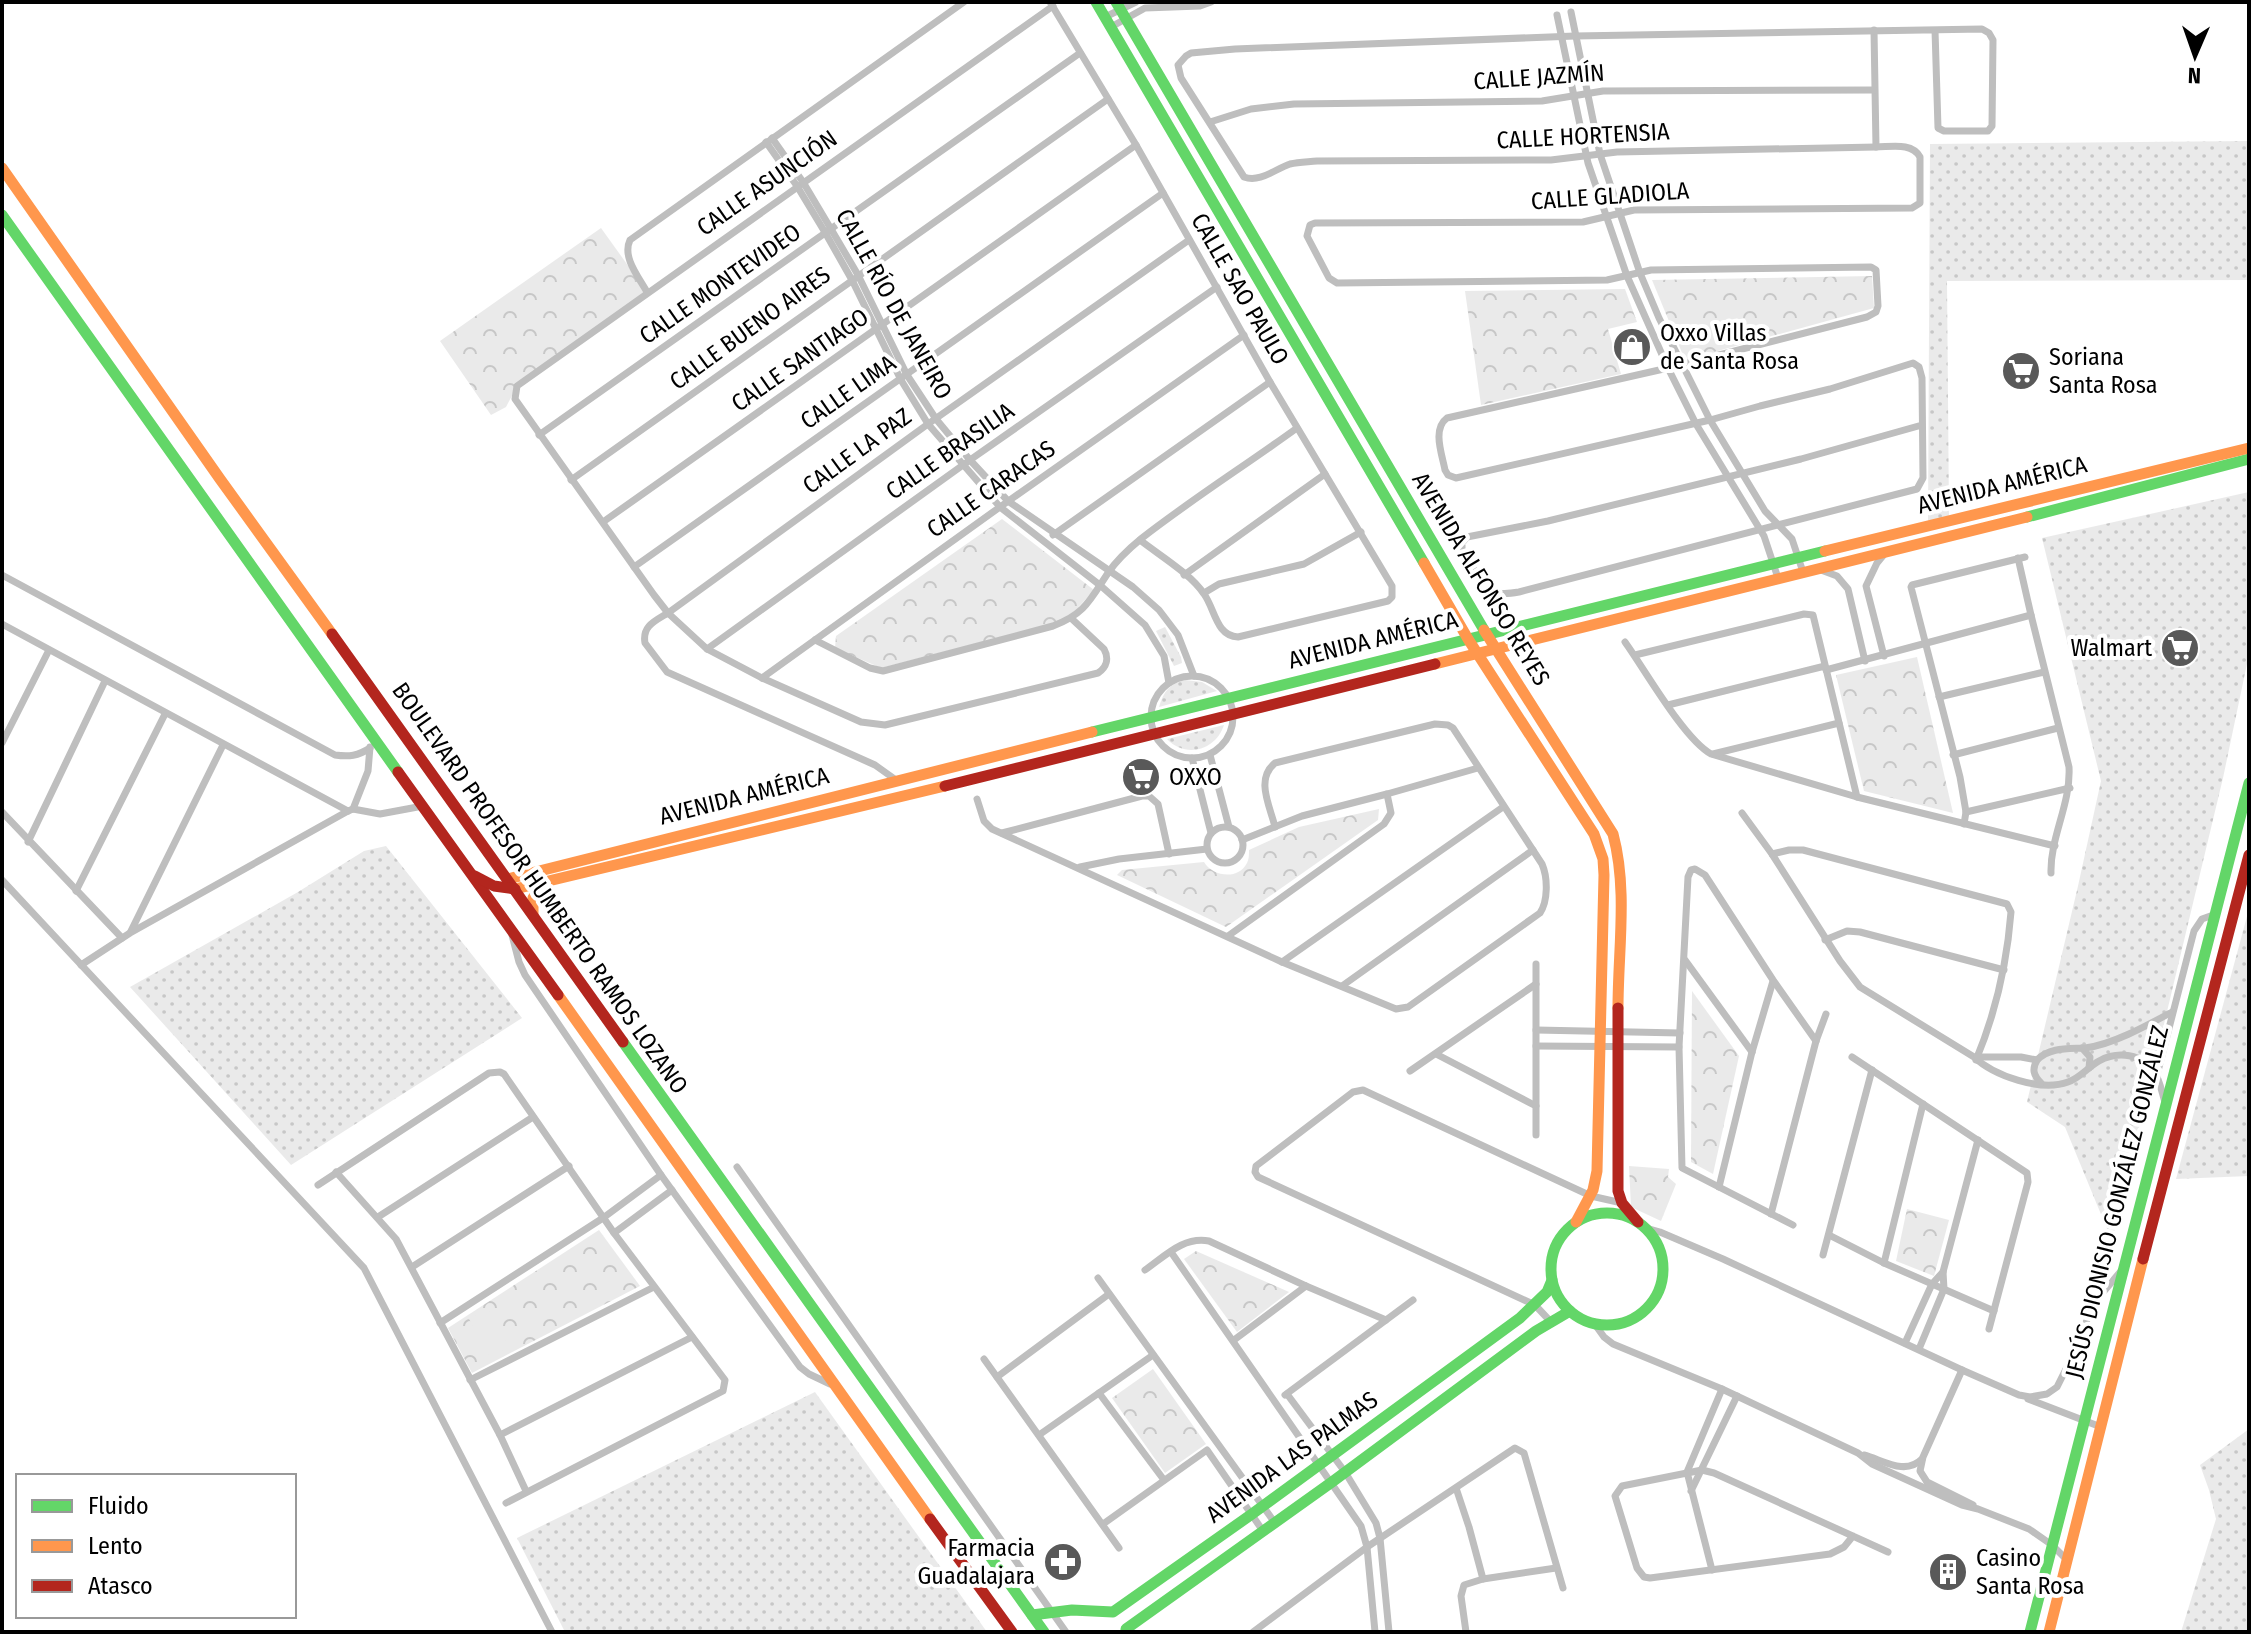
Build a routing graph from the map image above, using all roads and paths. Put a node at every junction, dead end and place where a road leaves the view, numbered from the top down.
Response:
1 (964, 2) edge
2 (1096, 2) edge
3 (1136, 2) edge
4 (1211, 2) edge
5 (1222, 2) edge
6 (1051, 4) edge
7 (1199, 4) edge
8 (1120, 10) edge
9 (1571, 12) dead end
10 (1557, 15) dead end
11 (1108, 22) junction
12 (1874, 30) junction
13 (1935, 30) junction
14 (1561, 36) junction
15 (1575, 36) junction
16 (1080, 53) junction
17 (1874, 90) junction
18 (1587, 93) junction
19 (1574, 95) junction
20 (1108, 99) junction
21 (1210, 122) junction
22 (769, 140) junction
23 (1136, 145) junction
24 (1876, 147) junction
25 (1600, 154) junction
26 (1587, 157) junction
27 (1920, 157) joint
28 (2, 168) edge
29 (800, 184) junction
30 (1163, 193) junction
31 (1619, 213) junction
32 (2, 215) edge
33 (1605, 216) junction
34 (829, 232) junction
35 (1189, 240) junction
36 (1640, 273) junction
37 (1627, 276) junction
38 (855, 277) junction
39 (1217, 287) junction
40 (647, 292) junction
41 (879, 328) junction
42 (1244, 335) junction
43 (1681, 363) junction
44 (1668, 368) junction
45 (904, 378) junction
46 (1270, 382) junction
47 (1710, 420) junction
48 (932, 422) junction
49 (1696, 424) junction
50 (1922, 425) junction
51 (1297, 428) junction
52 (539, 435) junction
53 (2249, 448) edge
54 (2249, 459) edge
55 (207, 460) junction
56 (966, 463) junction
57 (1325, 474) junction
58 (1742, 474) junction
59 (187, 475) junction
60 (1729, 477) junction
61 (571, 480) junction
62 (224, 484) junction
63 (203, 498) junction
64 (1008, 501) junction
65 (1000, 507) junction
66 (1972, 515) junction
67 (1948, 521) junction
68 (603, 522) junction
69 (1780, 524) junction
70 (1760, 529) junction
71 (1977, 529) junction
72 (1361, 532) junction
73 (1054, 534) junction
74 (1954, 534) junction
75 (1140, 540) junction
76 (1046, 541) junction
77 (1887, 551) junction
78 (1799, 558) junction
79 (1773, 564) junction
80 (634, 567) junction
81 (1809, 570) junction
82 (1109, 571) junction
83 (2, 575) edge
84 (1184, 575) junction
85 (1778, 578) junction
86 (1101, 586) junction
87 (1866, 586) junction
88 (1848, 589) junction
89 (1204, 593) junction
90 (1159, 610) junction
91 (668, 613) junction
92 (2031, 615) junction
93 (1072, 619) junction
94 (1875, 620) junction
95 (2, 624) edge
96 (1857, 624) junction
97 (1145, 625) junction
98 (1487, 633) junction
99 (1468, 639) junction
100 (815, 640) junction
101 (1625, 642) dead end
102 (1925, 645) junction
103 (1495, 648) junction
104 (707, 649) junction
105 (49, 650) junction
106 (1477, 654) junction
107 (1635, 655) junction
108 (1884, 656) junction
109 (1865, 661) junction
110 (1826, 668) junction
111 (2044, 672) junction
112 (1194, 676) junction
113 (762, 678) junction
114 (105, 681) junction
115 (1169, 683) junction
116 (1939, 697) junction
117 (1229, 698) junction
118 (1668, 705) junction
119 (165, 714) junction
120 (1234, 714) junction
121 (1151, 718) junction
122 (1839, 723) junction
123 (2058, 728) junction
124 (369, 733) junction
125 (1155, 734) junction
126 (2, 743) edge
127 (223, 745) junction
128 (370, 748) junction
129 (1711, 754) junction
130 (1210, 755) junction
131 (1953, 755) junction
132 (1192, 758) junction
133 (1478, 768) junction
134 (913, 776) junction
135 (1216, 778) junction
136 (896, 780) junction
137 (1199, 783) junction
138 (2249, 783) edge
139 (2070, 788) junction
140 (918, 793) junction
141 (1387, 794) junction
142 (1857, 797) junction
143 (977, 799) dead end
144 (423, 806) junction
145 (1503, 807) junction
146 (351, 810) junction
147 (2, 812) edge
148 (1966, 812) junction
149 (1742, 813) dead end
150 (2244, 822) edge
151 (1964, 824) junction
152 (1229, 827) junction
153 (1275, 827) junction
154 (1002, 833) junction
155 (1211, 833) junction
156 (1242, 840) junction
157 (28, 842) junction
158 (2055, 846) junction
159 (1207, 849) junction
160 (1533, 850) junction
161 (1169, 854) junction
162 (1772, 854) junction
163 (2249, 855) edge
164 (1077, 867) junction
165 (469, 872) junction
166 (2051, 873) dead end
167 (2, 880) edge
168 (512, 884) junction
169 (544, 884) junction
170 (76, 891) junction
171 (1604, 907) junction
172 (1620, 907) junction
173 (2216, 913) junction
174 (533, 915) junction
175 (509, 925) junction
176 (130, 933) junction
177 (1228, 936) junction
178 (122, 938) junction
179 (1825, 940) junction
180 (1685, 960) junction
181 (1282, 962) junction
182 (1536, 964) dead end
183 (81, 965) junction
184 (2004, 970) junction
185 (1773, 980) junction
186 (1536, 984) junction
187 (1342, 986) junction
188 (2172, 1012) junction
189 (1826, 1014) dead end
190 (1536, 1030) junction
191 (1600, 1031) junction
192 (1617, 1032) junction
193 (1680, 1033) junction
194 (1816, 1041) junction
195 (1536, 1046) junction
196 (1599, 1046) junction
197 (1617, 1046) junction
198 (1679, 1047) junction
199 (2082, 1048) junction
200 (1752, 1052) junction
201 (1436, 1054) junction
202 (1852, 1057) dead end
203 (1976, 1058) junction
204 (2037, 1060) junction
205 (2089, 1068) junction
206 (1872, 1070) junction
207 (1410, 1071) dead end
208 (2157, 1075) junction
209 (2042, 1084) junction
210 (2165, 1103) junction
211 (1923, 1104) junction
212 (1536, 1106) junction
213 (533, 1117) junction
214 (1536, 1135) dead end
215 (1978, 1140) junction
216 (569, 1166) junction
217 (737, 1167) dead end
218 (336, 1172) junction
219 (661, 1175) junction
220 (318, 1185) dead end
221 (1719, 1187) junction
222 (672, 1190) junction
223 (1591, 1196) junction
224 (1622, 1203) junction
225 (1771, 1214) junction
226 (378, 1217) junction
227 (603, 1218) junction
228 (1576, 1222) junction
229 (1642, 1225) junction
230 (1793, 1225) dead end
231 (614, 1233) junction
232 (1829, 1235) junction
233 (1171, 1252) junction
234 (1823, 1255) dead end
235 (1884, 1263) junction
236 (412, 1267) junction
237 (1145, 1270) dead end
238 (2122, 1270) junction
239 (1943, 1272) junction
240 (1098, 1278) dead end
241 (1552, 1280) junction
242 (1932, 1284) junction
243 (1306, 1286) junction
244 (654, 1287) junction
245 (1944, 1289) junction
246 (1109, 1294) junction
247 (1413, 1300) dead end
248 (1535, 1305) junction
249 (1570, 1311) junction
250 (1994, 1311) junction
251 (1386, 1320) junction
252 (1551, 1322) junction
253 (440, 1323) junction
254 (1594, 1323) junction
255 (1989, 1329) dead end
256 (692, 1337) junction
257 (1234, 1340) junction
258 (1905, 1343) junction
259 (1919, 1349) junction
260 (1153, 1355) junction
261 (984, 1359) dead end
262 (1962, 1370) junction
263 (997, 1377) junction
264 (470, 1380) junction
265 (835, 1386) junction
266 (1722, 1389) junction
267 (1099, 1393) junction
268 (1287, 1394) junction
269 (2019, 1395) junction
270 (1737, 1396) junction
271 (1276, 1401) junction
272 (2083, 1421) junction
273 (2101, 1427) junction
274 (1704, 1431) junction
275 (500, 1435) junction
276 (1039, 1435) junction
277 (1717, 1437) junction
278 (1858, 1453) junction
279 (1332, 1455) junction
280 (1923, 1457) junction
281 (1320, 1464) junction
282 (1702, 1470) junction
283 (1345, 1472) junction
284 (1687, 1472) junction
285 (1164, 1480) junction
286 (1332, 1482) junction
287 (963, 1488) junction
288 (1456, 1488) junction
289 (526, 1491) junction
290 (1691, 1491) junction
291 (947, 1498) junction
292 (506, 1503) dead end
293 (1262, 1506) junction
294 (1978, 1509) junction
295 (1252, 1514) junction
296 (1275, 1523) junction
297 (1103, 1524) junction
298 (1263, 1531) junction
299 (1853, 1536) junction
300 (1380, 1538) junction
301 (2052, 1545) junction
302 (961, 1546) junction
303 (1367, 1547) junction
304 (1119, 1548) dead end
305 (1888, 1552) dead end
306 (2067, 1560) junction
307 (1556, 1568) junction
308 (1712, 1570) junction
309 (1483, 1579) junction
310 (1563, 1588) dead end
311 (1029, 1610) junction
312 (1052, 1612) junction
313 (1113, 1612) junction
314 (1126, 1631) edge
315 (552, 1632) edge
316 (1012, 1632) edge
317 (1044, 1632) edge
318 (1066, 1632) edge
319 (1253, 1632) edge
320 (1375, 1632) edge
321 (1389, 1632) edge
322 (1466, 1632) edge
323 (2030, 1632) edge
324 (2049, 1632) edge

1 - 22 street
2 - 11 main road, AVENIDA ALFONSO REYES
3 - 8 street
4 - 5 street
4 - 7 street
6 - 16 street, CALLE SAO PAULO
6 - 29 street, CALLE ASUNCIÓN
7 - 8 street
8 - 11 street
8 - 98 main road, AVENIDA ALFONSO REYES
9 - 15 street
10 - 14 street
11 - 99 main road, AVENIDA ALFONSO REYES
12 - 13 street
12 - 15 street
12 - 17 street
13 - 13 street
14 - 15 street
14 - 19 street
14 - 21 street
15 - 18 street
16 - 20 street, CALLE SAO PAULO
16 - 34 street, CALLE MONTEVIDEO
17 - 18 street, CALLE JAZMÍN
17 - 24 street
18 - 19 street, CALLE JAZMÍN
18 - 25 street
19 - 21 street, CALLE JAZMÍN
19 - 26 street
20 - 23 street, CALLE SAO PAULO
20 - 38 street, CALLE BUENO AIRES
21 - 26 street, CALLE HORTENSIA
22 - 29 street, CALLE RÍO DE JANEIRO
22 - 40 street
23 - 30 street, CALLE SAO PAULO
23 - 41 street, CALLE SANTIAGO
24 - 25 street, CALLE HORTENSIA
24 - 27 street, CALLE HORTENSIA
25 - 26 street, CALLE HORTENSIA
25 - 31 street
26 - 33 street
27 - 31 street, CALLE GLADIOLA
28 - 55 main road, BOULEVARD PROFESOR HUMBERTO RAMOS LOZANO
29 - 34 street, CALLE RÍO DE JANEIRO
29 - 40 street, CALLE ASUNCIÓN
30 - 35 street, CALLE SAO PAULO
30 - 45 street, CALLE LIMA
31 - 33 street, CALLE GLADIOLA
31 - 36 street
32 - 59 main road, BOULEVARD PROFESOR HUMBERTO RAMOS LOZANO
33 - 37 street
33 - 37 street, CALLE GLADIOLA
34 - 38 street, CALLE RÍO DE JANEIRO
34 - 52 street, CALLE MONTEVIDEO
35 - 39 street, CALLE SAO PAULO
35 - 48 street, CALLE LA PAZ
36 - 37 street
36 - 43 street
36 - 43 street
37 - 44 street
38 - 41 street, CALLE RÍO DE JANEIRO
38 - 61 street, CALLE BUENO AIRES
39 - 42 street, CALLE SAO PAULO
39 - 56 street, CALLE BRASILIA
40 - 52 street, CALLE ASUNCIÓN
41 - 45 street, CALLE RÍO DE JANEIRO
41 - 68 street, CALLE SANTIAGO
42 - 46 street, CALLE SAO PAULO
42 - 64 street, CALLE CARACAS
43 - 44 street
43 - 47 street
44 - 49 street
44 - 49 street
45 - 48 street, CALLE RÍO DE JANEIRO
45 - 80 street, CALLE LIMA
46 - 51 street, CALLE SAO PAULO
46 - 73 street
47 - 49 street
47 - 50 street
47 - 58 street
48 - 56 street, CALLE RÍO DE JANEIRO
48 - 91 street, CALLE LA PAZ
49 - 60 street
50 - 58 street
50 - 69 street
51 - 57 street, CALLE SAO PAULO
51 - 75 street
52 - 61 street
53 - 66 main road, AVENIDA AMÉRICA
54 - 71 main road, AVENIDA AMÉRICA
55 - 59 main road
55 - 62 main road, BOULEVARD PROFESOR HUMBERTO RAMOS LOZANO
56 - 64 street, CALLE RÍO DE JANEIRO
56 - 65 street, CALLE RÍO DE JANEIRO
56 - 104 street, CALLE BRASILIA
57 - 72 street, CALLE SAO PAULO
57 - 84 street
58 - 60 street
58 - 69 street
59 - 63 main road, BOULEVARD PROFESOR HUMBERTO RAMOS LOZANO
60 - 70 street
60 - 70 street
61 - 68 street
62 - 63 main road
62 - 168 main road, BOULEVARD PROFESOR HUMBERTO RAMOS LOZANO
63 - 124 main road, BOULEVARD PROFESOR HUMBERTO RAMOS LOZANO
64 - 65 street, CALLE CARACAS
64 - 73 street, CALLE RÍO DE JANEIRO
65 - 76 street, CALLE RÍO DE JANEIRO
65 - 100 street, CALLE CARACAS
66 - 67 main road, AVENIDA AMÉRICA
66 - 71 main road
67 - 74 main road
67 - 78 main road, AVENIDA AMÉRICA
68 - 80 street
69 - 70 street
69 - 78 street
70 - 79 street
71 - 74 main road, AVENIDA AMÉRICA
72 - 89 street
72 - 89 street, CALLE SAO PAULO
73 - 76 street
73 - 82 street, CALLE RÍO DE JANEIRO
74 - 77 main road, AVENIDA AMÉRICA
75 - 82 street
75 - 84 street
76 - 86 street, CALLE RÍO DE JANEIRO
77 - 81 main road, AVENIDA AMÉRICA
77 - 87 street
78 - 79 main road, AVENIDA AMÉRICA
78 - 81 street
79 - 85 street
79 - 98 main road, AVENIDA AMÉRICA
80 - 91 street
81 - 85 main road, AVENIDA AMÉRICA
81 - 88 street
82 - 86 street
82 - 90 street, CALLE RÍO DE JANEIRO
83 - 128 street
84 - 89 street
85 - 103 main road, AVENIDA AMÉRICA
86 - 93 street
86 - 97 street, CALLE RÍO DE JANEIRO
87 - 88 street
87 - 94 street
88 - 96 street
90 - 97 street
90 - 112 street, CALLE RÍO DE JANEIRO
91 - 104 street
91 - 136 street, CALLE LA PAZ
92 - 102 street
92 - 102 street
92 - 111 street
93 - 100 street
93 - 113 street
94 - 96 street
94 - 108 street
95 - 105 street
96 - 109 street
97 - 115 street, CALLE RÍO DE JANEIRO
98 - 99 main road, AVENIDA AMÉRICA
98 - 103 main road, AVENIDA ALFONSO REYES
99 - 106 main road, AVENIDA ALFONSO REYES
99 - 117 main road, AVENIDA AMÉRICA
100 - 113 street, CALLE CARACAS
101 - 107 street
102 - 108 street
102 - 116 street
103 - 106 main road, AVENIDA AMÉRICA
103 - 172 main road, AVENIDA ALFONSO REYES
104 - 113 street
105 - 114 street
105 - 126 street
106 - 120 main road, AVENIDA AMÉRICA
106 - 171 main road, AVENIDA ALFONSO REYES
107 - 110 street
107 - 118 street
108 - 109 street
109 - 110 street
110 - 118 street
110 - 122 street
111 - 116 street
111 - 123 street
112 - 115 street
112 - 117 street
114 - 119 street
114 - 157 street
115 - 121 street
116 - 131 street
117 - 120 street
117 - 121 main road, AVENIDA AMÉRICA
118 - 129 street
119 - 127 street
119 - 170 street
120 - 125 main road, AVENIDA AMÉRICA
120 - 130 street
121 - 125 street
121 - 134 main road, AVENIDA AMÉRICA
122 - 129 street
122 - 142 street
123 - 131 street
123 - 139 street
124 - 128 street
124 - 144 main road, BOULEVARD PROFESOR HUMBERTO RAMOS LOZANO
125 - 132 street
125 - 140 main road, AVENIDA AMÉRICA
127 - 146 street
127 - 176 street
128 - 146 street
129 - 142 street
130 - 132 street
130 - 135 street
131 - 148 street
132 - 137 street
133 - 141 street
133 - 145 street
133 - 153 street
134 - 136 main road, AVENIDA AMÉRICA
134 - 140 main road
135 - 137 street
135 - 152 street
136 - 168 main road, AVENIDA AMÉRICA
137 - 155 street
138 - 150 main road, JESÚS DIONISIO GONZÁLEZ GONZÁLEZ
139 - 148 street
139 - 158 street
140 - 169 main road, AVENIDA AMÉRICA
141 - 153 street
141 - 177 street
142 - 151 street
143 - 154 street
144 - 146 street
144 - 165 main road, BOULEVARD PROFESOR HUMBERTO RAMOS LOZANO
145 - 160 street
145 - 181 street
146 - 176 street
147 - 157 street
148 - 151 street
149 - 162 street
150 - 173 main road, JESÚS DIONISIO GONZÁLEZ GONZÁLEZ
151 - 158 street
152 - 155 street
152 - 156 street
153 - 156 street
154 - 161 street
154 - 164 street
155 - 159 street
156 - 159 street
157 - 170 street
158 - 166 street
159 - 161 street
160 - 187 street
160 - 187 street
161 - 164 street
162 - 179 street
162 - 184 street
163 - 273 main road, JESÚS DIONISIO GONZÁLEZ GONZÁLEZ
164 - 177 street
165 - 168 main road
165 - 175 main road, BOULEVARD PROFESOR HUMBERTO RAMOS LOZANO
167 - 183 street
168 - 169 main road, AVENIDA AMÉRICA
168 - 174 main road, BOULEVARD PROFESOR HUMBERTO RAMOS LOZANO
169 - 174 main road
170 - 178 street
171 - 172 main road
171 - 191 main road, AVENIDA ALFONSO REYES
172 - 192 main road, AVENIDA ALFONSO REYES
173 - 188 street
173 - 210 main road, JESÚS DIONISIO GONZÁLEZ GONZÁLEZ
174 - 291 main road, BOULEVARD PROFESOR HUMBERTO RAMOS LOZANO
175 - 219 street
175 - 265 main road, BOULEVARD PROFESOR HUMBERTO RAMOS LOZANO
176 - 178 street
177 - 181 street
178 - 183 street
179 - 184 street
179 - 203 street
180 - 185 street
180 - 193 street
180 - 200 street
181 - 187 street
182 - 186 street
183 - 315 street
184 - 203 street
185 - 194 street
185 - 200 street
186 - 190 street
186 - 201 street
188 - 199 street
188 - 208 street
189 - 194 street
190 - 191 street
190 - 195 street
191 - 192 street
191 - 196 main road, AVENIDA ALFONSO REYES
192 - 193 street
192 - 197 main road, AVENIDA ALFONSO REYES
193 - 198 street
194 - 225 street
195 - 196 street
195 - 212 street
196 - 197 street
196 - 223 main road, AVENIDA ALFONSO REYES
197 - 198 street
197 - 224 main road, AVENIDA ALFONSO REYES
198 - 221 street
199 - 204 street
199 - 205 street
200 - 221 street
201 - 207 street
201 - 212 street
202 - 206 street
203 - 204 street
203 - 209 street
204 - 209 street
205 - 208 street
205 - 209 street
206 - 211 street
206 - 232 street
208 - 210 street
210 - 238 main road, JESÚS DIONISIO GONZÁLEZ GONZÁLEZ
211 - 215 street
211 - 235 street
212 - 214 street
213 - 216 street
213 - 218 street
213 - 226 street
215 - 239 street
215 - 250 street
216 - 227 street
216 - 236 street
217 - 287 street
218 - 220 street
218 - 226 street
219 - 222 street
219 - 227 street
221 - 225 street
222 - 231 street
222 - 265 street
223 - 224 street
223 - 228 main road, AVENIDA ALFONSO REYES
223 - 248 street
224 - 229 main road
225 - 230 street
226 - 236 street
227 - 231 street
227 - 253 street
228 - 229 main road
228 - 241 main road
229 - 254 main road
229 - 258 street
231 - 244 street
232 - 234 street
232 - 235 street
233 - 237 street
233 - 243 street
233 - 257 street
235 - 242 street
236 - 253 street
238 - 269 street
238 - 272 main road, JESÚS DIONISIO GONZÁLEZ GONZÁLEZ
239 - 242 street
239 - 245 street
240 - 246 street
241 - 248 main road, AVENIDA LAS PALMAS
241 - 249 main road
242 - 245 street
242 - 258 street
243 - 251 street
243 - 257 street
244 - 256 street
244 - 264 street
245 - 250 street
245 - 259 street
246 - 260 street
246 - 263 street
247 - 251 street
248 - 252 street
248 - 279 main road, AVENIDA LAS PALMAS
249 - 252 main road, AVENIDA LAS PALMAS
249 - 254 main road
250 - 255 street
251 - 268 street
252 - 283 main road, AVENIDA LAS PALMAS
253 - 264 street
254 - 266 street
256 - 275 street
256 - 289 street
257 - 271 street
258 - 259 street
259 - 262 street
260 - 267 street
260 - 293 street
261 - 263 street
262 - 269 street
262 - 280 street
263 - 276 street
264 - 275 street
265 - 302 main road, BOULEVARD PROFESOR HUMBERTO RAMOS LOZANO
266 - 270 street
266 - 274 street
267 - 276 street
267 - 285 street
268 - 271 street
268 - 279 street
269 - 272 street
270 - 277 street
270 - 278 street
271 - 281 street
272 - 273 street
272 - 301 main road, JESÚS DIONISIO GONZÁLEZ GONZÁLEZ
273 - 306 main road, JESÚS DIONISIO GONZÁLEZ GONZÁLEZ
274 - 277 street
274 - 284 street
275 - 289 street
276 - 297 street
277 - 282 street
278 - 280 street
278 - 294 street
279 - 281 main road, AVENIDA LAS PALMAS
279 - 283 street
280 - 294 street
281 - 286 street
281 - 293 main road, AVENIDA LAS PALMAS
282 - 284 street
282 - 290 street
282 - 299 street
283 - 286 main road, AVENIDA LAS PALMAS
283 - 300 street
284 - 290 street
284 - 308 street
285 - 295 street
285 - 297 street
286 - 296 main road, AVENIDA LAS PALMAS
286 - 303 street
287 - 291 street
287 - 312 street
288 - 300 street
288 - 307 street
288 - 309 street
289 - 292 street
290 - 308 street
291 - 311 main road, BOULEVARD PROFESOR HUMBERTO RAMOS LOZANO
293 - 295 main road, AVENIDA LAS PALMAS
293 - 296 street
294 - 301 street
295 - 298 street
295 - 313 main road, AVENIDA LAS PALMAS
296 - 298 main road, AVENIDA LAS PALMAS
297 - 304 street
298 - 314 main road, AVENIDA LAS PALMAS
299 - 305 street
299 - 308 street
300 - 303 street
300 - 321 street
301 - 306 street
301 - 323 main road, JESÚS DIONISIO GONZÁLEZ GONZÁLEZ
302 - 311 main road
302 - 316 main road, BOULEVARD PROFESOR HUMBERTO RAMOS LOZANO
303 - 319 street
303 - 320 street
306 - 324 main road, JESÚS DIONISIO GONZÁLEZ GONZÁLEZ
307 - 309 street
307 - 310 street
309 - 322 street
311 - 312 main road
311 - 317 main road, BOULEVARD PROFESOR HUMBERTO RAMOS LOZANO
312 - 313 main road
312 - 318 street
313 - 314 main road

